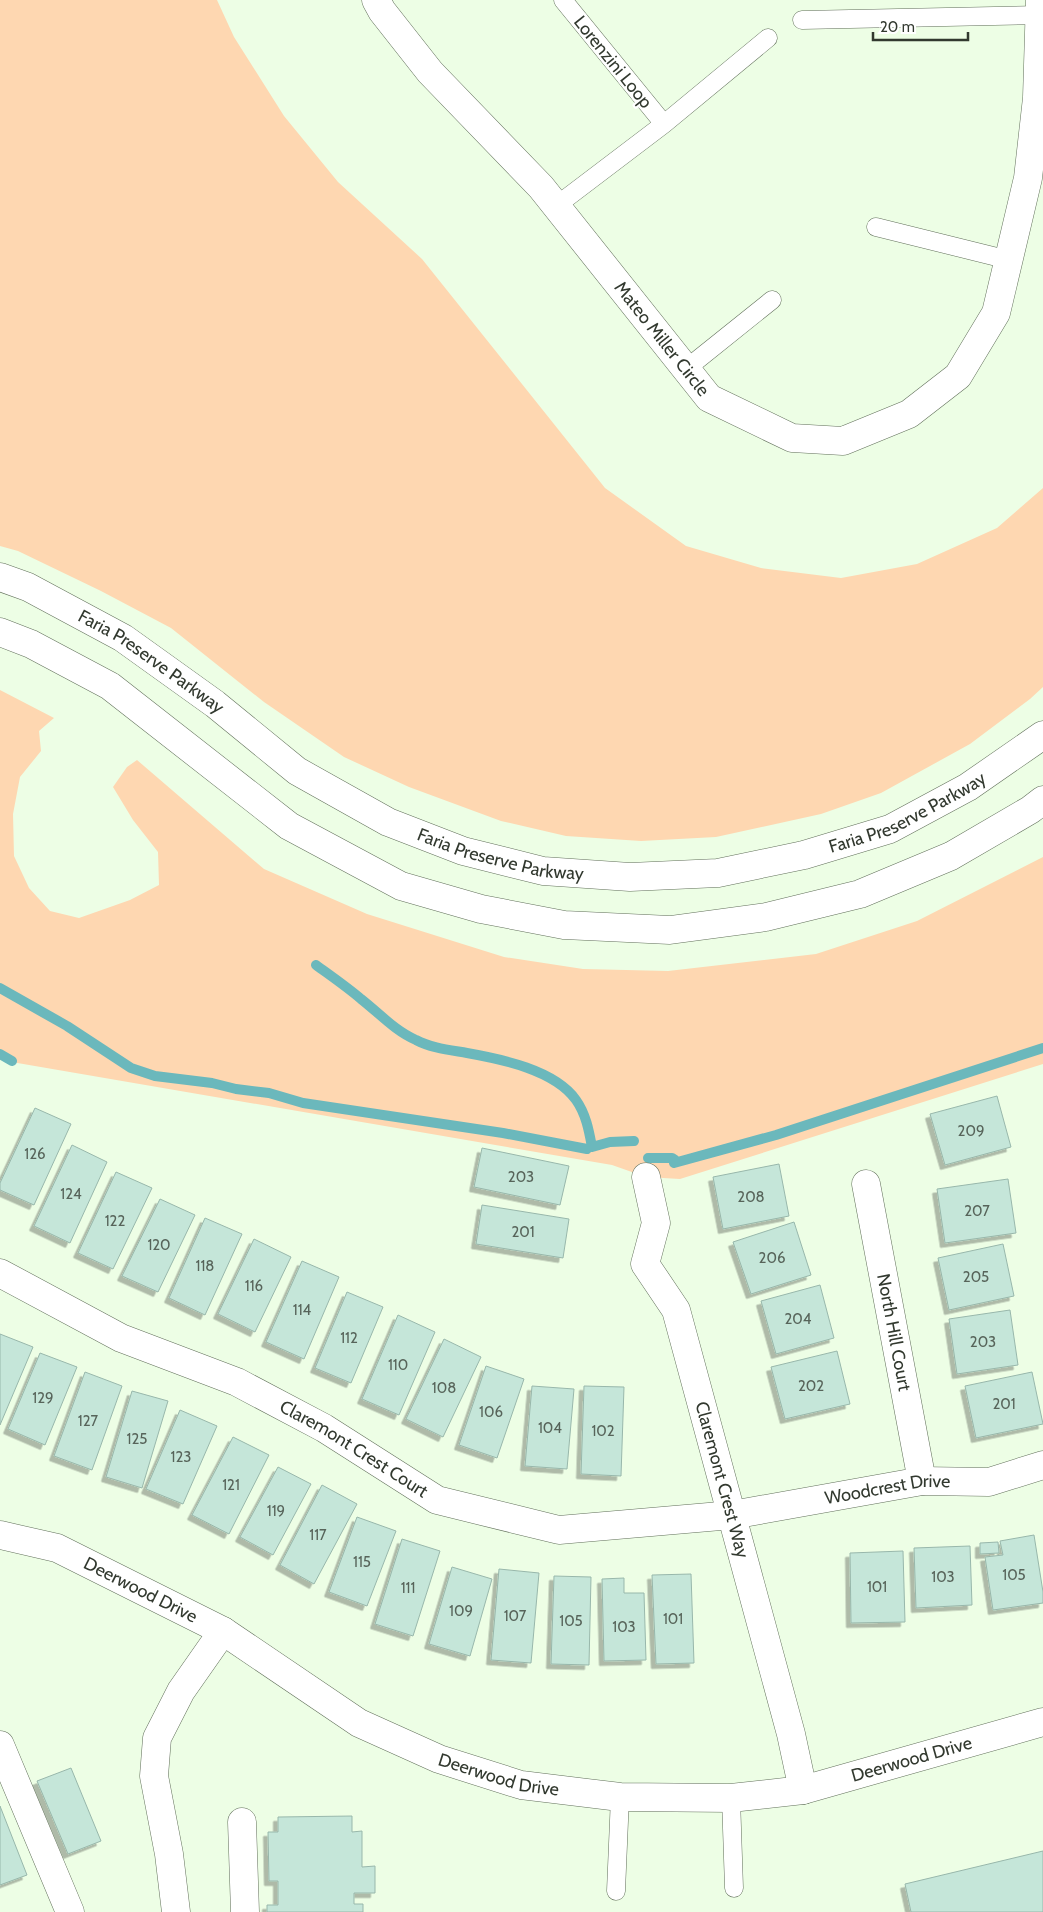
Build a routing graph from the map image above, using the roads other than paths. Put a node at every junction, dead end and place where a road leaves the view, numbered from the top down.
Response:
1 (376, 0) edge
2 (563, 0) edge
3 (1041, 10) edge
4 (802, 20) dead end
5 (768, 38) dead end
6 (664, 124) junction
7 (556, 206) junction
8 (876, 227) dead end
9 (1009, 260) junction
10 (772, 300) dead end
11 (686, 369) junction
12 (0, 577) edge
13 (0, 632) edge
14 (1043, 735) edge
15 (1043, 800) edge
16 (646, 1177) dead end
17 (866, 1184) dead end
18 (0, 1273) edge
19 (1043, 1465) edge
20 (922, 1481) junction
21 (732, 1515) junction
22 (0, 1535) edge
23 (223, 1631) junction
24 (1043, 1722) edge
25 (0, 1745) edge
26 (803, 1790) junction
27 (620, 1797) junction
28 (731, 1798) junction
29 (242, 1822) dead end
30 (734, 1888) dead end
31 (616, 1891) dead end
32 (70, 1912) edge
33 (176, 1912) edge
34 (245, 1912) edge

1 - 7 street, Mateo Miller Circle
2 - 6 lane, Lorenzini Loop
3 - 4 lane
3 - 9 street, Mateo Miller Circle
5 - 6 lane, Lorenzini Loop
6 - 7 lane, Lorenzini Loop
7 - 11 street, Mateo Miller Circle
8 - 9 lane
9 - 11 street, Mateo Miller Circle
10 - 11 lane
12 - 14 street, Faria Preserve Parkway
13 - 15 street
16 - 21 street, Claremont Crest Way
17 - 20 street, North Hill Court
18 - 21 street, Claremont Crest Court
19 - 20 street, Woodcrest Drive
20 - 21 street, Woodcrest Drive
21 - 26 street, Claremont Crest Way
22 - 23 street, Deerwood Drive
23 - 27 street, Deerwood Drive
23 - 33 street
24 - 26 street, Deerwood Drive
25 - 32 street
26 - 28 street, Deerwood Drive
27 - 28 street, Deerwood Drive
27 - 31 lane
28 - 30 lane
29 - 34 street

